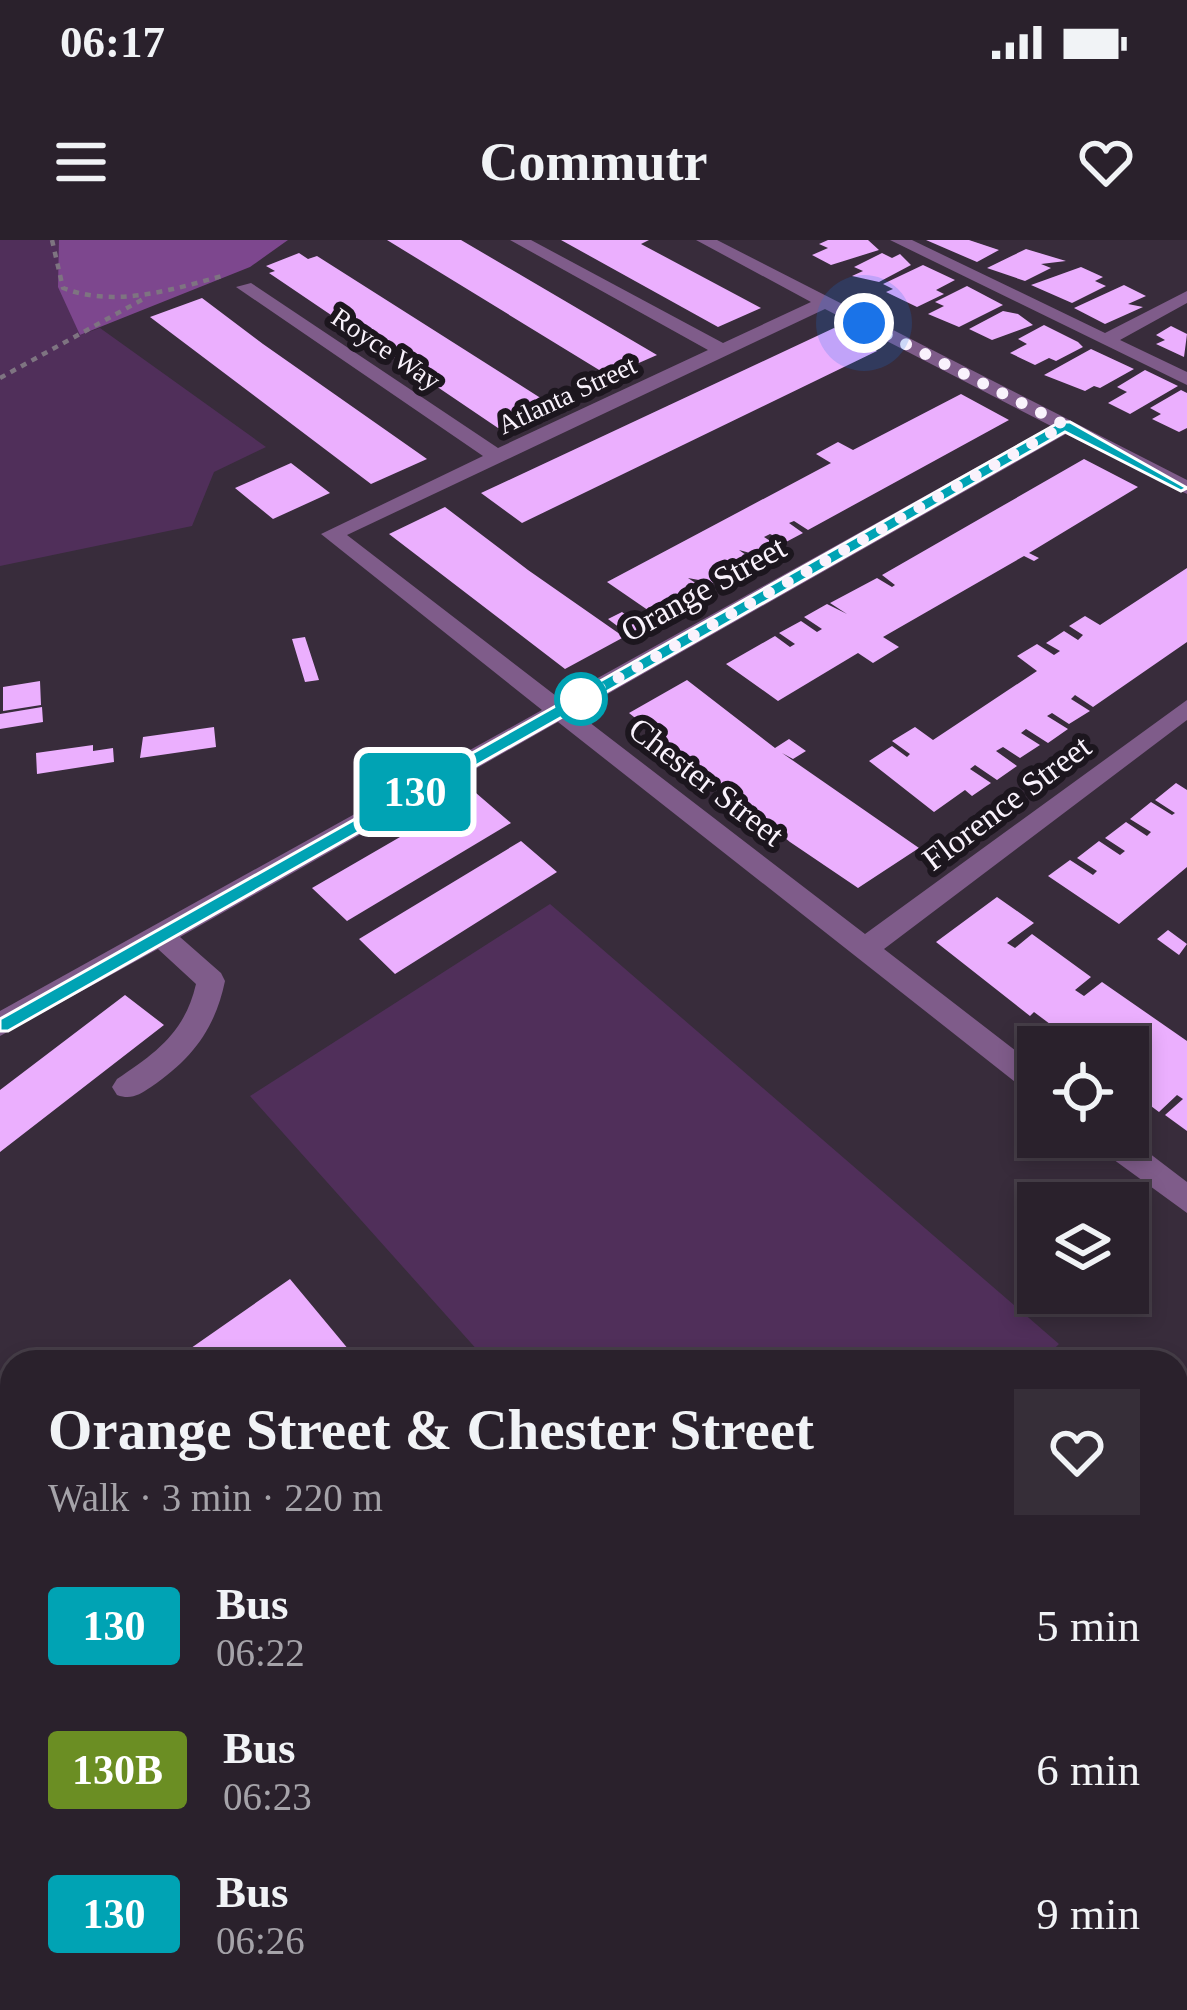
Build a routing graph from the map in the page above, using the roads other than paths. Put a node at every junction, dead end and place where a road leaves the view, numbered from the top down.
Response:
1 (518, 240) edge
2 (704, 240) edge
3 (898, 240) edge
4 (236, 281) road end
5 (1187, 296) edge
6 (824, 303) junction
7 (1105, 340) junction
8 (722, 352) junction
9 (1187, 379) edge
10 (1065, 425) junction
11 (498, 457) junction
12 (1187, 488) edge
13 (332, 534) joint
14 (1187, 708) edge
15 (559, 711) junction
16 (160, 935) junction
17 (865, 949) junction
18 (0, 1025) edge
19 (1017, 1068) edge
20 (127, 1087) dead end
21 (1133, 1158) edge
22 (1187, 1199) edge

1 - 8 street
2 - 6 street
3 - 7 street
4 - 11 street, Royce Way
5 - 7 street
6 - 8 street, Atlanta Street
6 - 10 street
7 - 9 street
8 - 11 street, Atlanta Street
10 - 12 street
10 - 15 street, Orange Street
11 - 13 street, Atlanta Street
13 - 15 street, Chester Street
14 - 17 street, Florence Street
15 - 16 street, Orange Street
15 - 17 street, Chester Street
16 - 18 street, Orange Street
16 - 20 street
17 - 19 street, Chester Street
21 - 22 street

